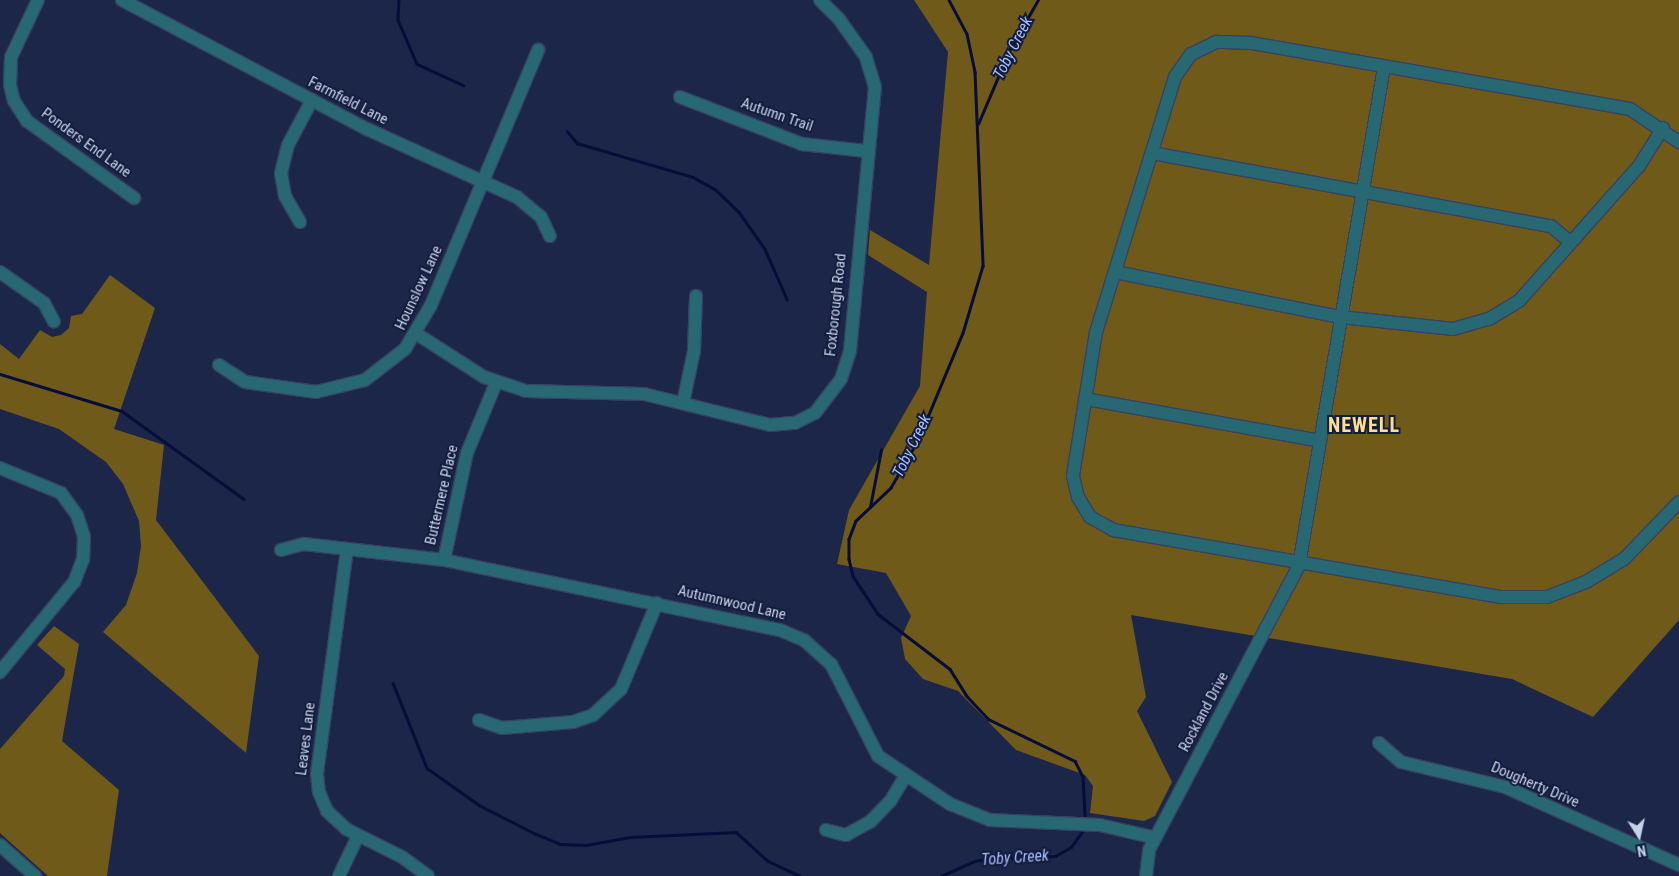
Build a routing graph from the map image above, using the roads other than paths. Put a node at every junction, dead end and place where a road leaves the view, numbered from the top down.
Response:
1 (38, 0) edge
2 (122, 0) edge
3 (820, 0) edge
4 (538, 50) dead end
5 (1384, 67) junction
6 (680, 97) dead end
7 (312, 100) junction
8 (1663, 128) junction
9 (1679, 142) edge
10 (866, 150) junction
11 (1152, 153) junction
12 (484, 182) junction
13 (1363, 190) junction
14 (134, 198) dead end
15 (300, 222) dead end
16 (550, 236) dead end
17 (1570, 242) junction
18 (0, 272) edge
19 (1115, 272) junction
20 (696, 296) dead end
21 (1341, 317) junction
22 (54, 322) dead end
23 (417, 334) junction
24 (219, 365) dead end
25 (496, 383) junction
26 (1085, 400) junction
27 (683, 403) junction
28 (1320, 441) junction
29 (0, 468) edge
30 (1679, 502) edge
31 (346, 549) junction
32 (281, 550) dead end
33 (444, 560) junction
34 (1299, 565) junction
35 (658, 602) junction
36 (0, 672) edge
37 (479, 720) dead end
38 (1379, 743) dead end
39 (905, 777) junction
40 (826, 830) dead end
41 (358, 836) junction
42 (1156, 838) junction
43 (0, 845) edge
44 (1679, 865) edge
45 (35, 876) edge
46 (339, 876) edge
47 (428, 876) edge
48 (1146, 876) edge

1 - 14 street, Ponders End Lane
2 - 7 street, Farmfield Lane
3 - 10 street, Foxborough Road
4 - 12 street, Hounslow Lane
5 - 8 street
5 - 11 street
5 - 13 street, Rockland Drive
6 - 10 street, Autumn Trail
7 - 12 street, Farmfield Lane
7 - 15 street
8 - 9 street
8 - 17 street
10 - 27 street, Foxborough Road
11 - 13 street
11 - 19 street
12 - 16 street, Farmfield Lane
12 - 23 street, Hounslow Lane
13 - 17 street
13 - 21 street, Rockland Drive
17 - 21 street
18 - 22 street
19 - 21 street
19 - 26 street
20 - 27 street
21 - 28 street, Rockland Drive
23 - 24 street, Hounslow Lane
23 - 25 street, Foxborough Road
25 - 27 street, Foxborough Road
25 - 33 street, Buttermere Place
26 - 28 street
26 - 34 street
28 - 34 street, Rockland Drive
29 - 36 street
30 - 34 street
31 - 32 street, Autumnwood Lane
31 - 33 street, Autumnwood Lane
31 - 41 street, Leaves Lane
33 - 35 street, Autumnwood Lane
34 - 42 street, Rockland Drive
35 - 37 street
35 - 39 street, Autumnwood Lane
38 - 44 street, Dougherty Drive
39 - 40 street
39 - 42 street, Autumnwood Lane
41 - 46 street
41 - 47 street, Leaves Lane
42 - 48 street, Rockland Drive
43 - 45 street

